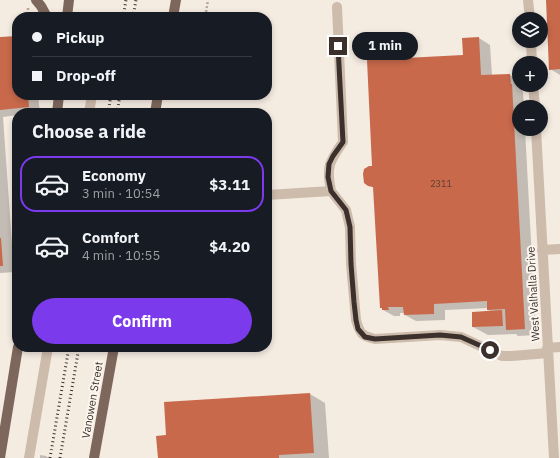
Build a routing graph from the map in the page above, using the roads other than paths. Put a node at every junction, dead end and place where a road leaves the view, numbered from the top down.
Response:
1 (36, 0) edge
2 (69, 0) edge
3 (176, 0) edge
4 (528, 0) edge
5 (337, 7) dead end
6 (44, 12) edge
7 (68, 12) edge
8 (173, 12) edge
9 (529, 12) edge
10 (536, 136) edge
11 (331, 191) junction
12 (272, 195) edge
13 (560, 249) edge
14 (542, 250) junction
15 (560, 347) edge
16 (548, 351) junction
17 (17, 352) edge
18 (47, 352) edge
19 (113, 352) edge
20 (0, 458) edge
21 (29, 458) edge
22 (94, 458) edge
23 (554, 458) edge

1 - 6 main road
2 - 7 main road
3 - 8 main road
4 - 9 street
5 - 11 street
10 - 14 street, West Valhalla Drive
11 - 12 street
11 - 16 street
13 - 14 street
14 - 16 street, West Valhalla Drive
15 - 16 street
16 - 23 street, West Valhalla Drive
17 - 20 main road
18 - 21 street
19 - 22 main road, Vanowen Street

